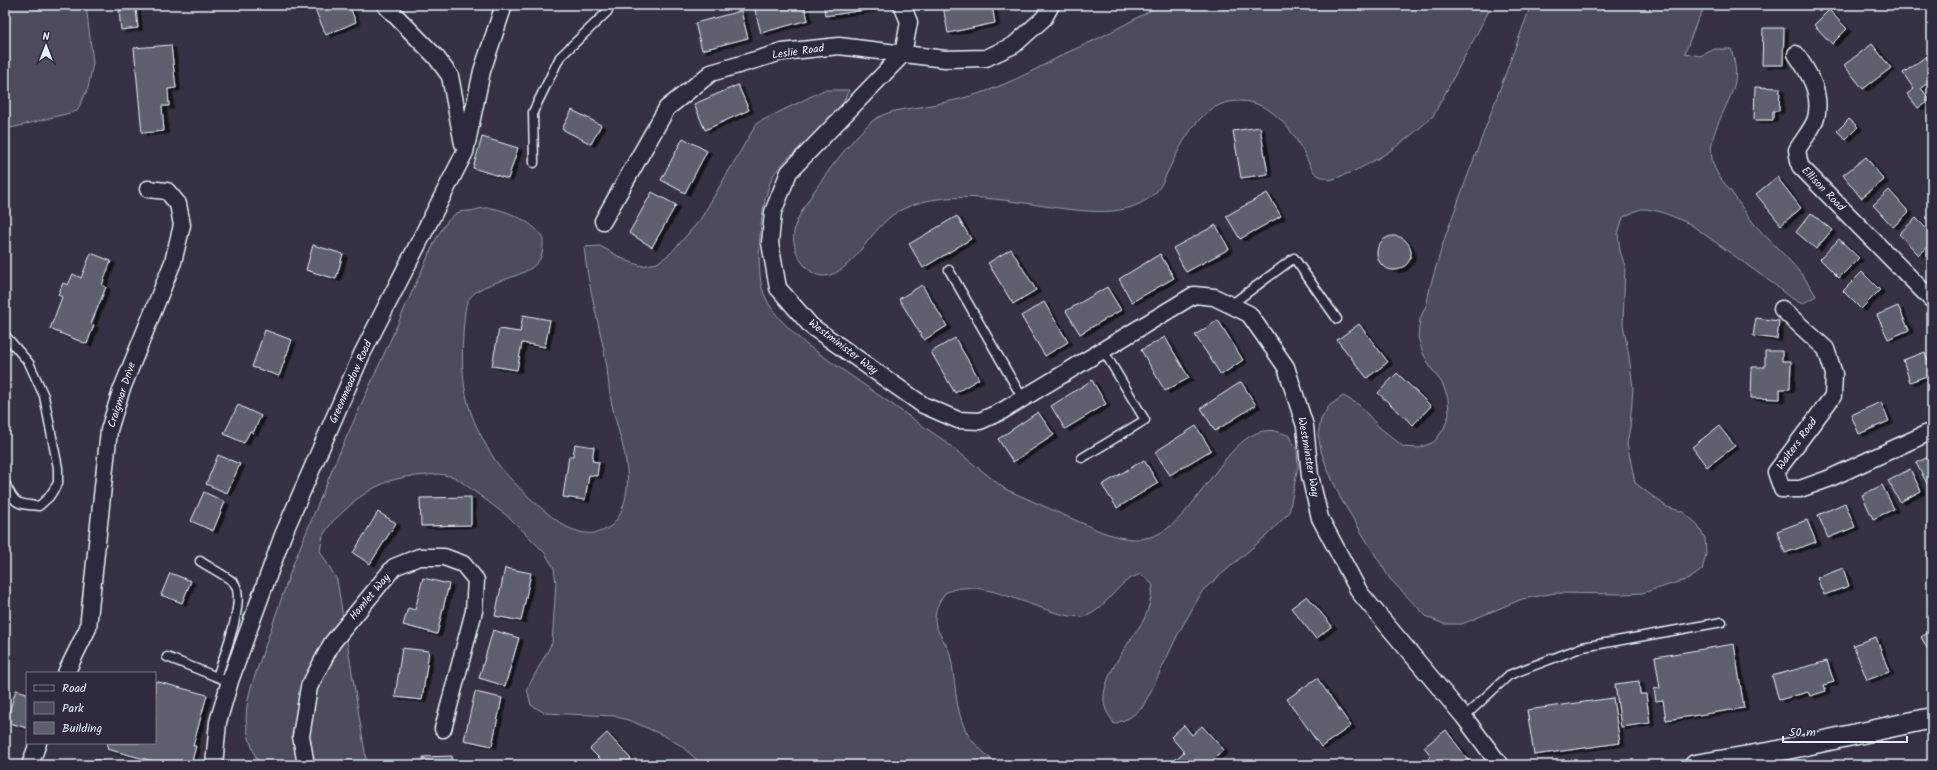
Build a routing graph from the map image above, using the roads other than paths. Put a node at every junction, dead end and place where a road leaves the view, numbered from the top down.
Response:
1 (385, 5) edge
2 (504, 5) edge
3 (611, 5) edge
4 (902, 5) edge
5 (1051, 5) edge
6 (903, 54) junction
7 (1796, 54) dead end
8 (465, 152) junction
9 (534, 163) dead end
10 (148, 189) dead end
11 (603, 221) dead end
12 (949, 270) dead end
13 (1932, 300) edge
14 (1232, 304) junction
15 (1782, 309) dead end
16 (1337, 319) dead end
17 (5, 335) edge
18 (1103, 350) junction
19 (1023, 399) junction
20 (1002, 411) joint
21 (1932, 431) edge
22 (1082, 458) dead end
23 (5, 483) edge
24 (200, 561) dead end
25 (1722, 622) dead end
26 (167, 657) dead end
27 (66, 672) edge
28 (224, 679) junction
29 (1464, 717) junction
30 (1932, 718) edge
31 (443, 729) dead end
32 (38, 744) edge
33 (30, 765) edge
34 (96, 765) edge
35 (99, 765) edge
36 (214, 765) edge
37 (306, 765) edge
38 (1500, 765) edge
39 (1694, 765) edge

1 - 8 street
2 - 8 street, Greenmeadow Road
3 - 9 lane
4 - 6 street
5 - 6 street, Leslie Road
6 - 11 street, Leslie Road
6 - 20 street, Westminister Way
7 - 13 street, Ellison Road
8 - 28 street, Greenmeadow Road
10 - 27 street, Craigmar Drive
12 - 19 lane
14 - 16 lane
14 - 18 street, Westminster Way
14 - 29 street, Westminster Way
15 - 21 street, Walters Road
17 - 23 lane
18 - 19 street, Westminster Way
18 - 22 lane
19 - 20 street, Westminster Way
24 - 28 lane
25 - 29 lane
26 - 28 lane
28 - 36 street, Greenmeadow Road
29 - 38 street, Westminster Way
30 - 39 street
31 - 37 street, Hamlet Way
32 - 33 street
34 - 35 lane

